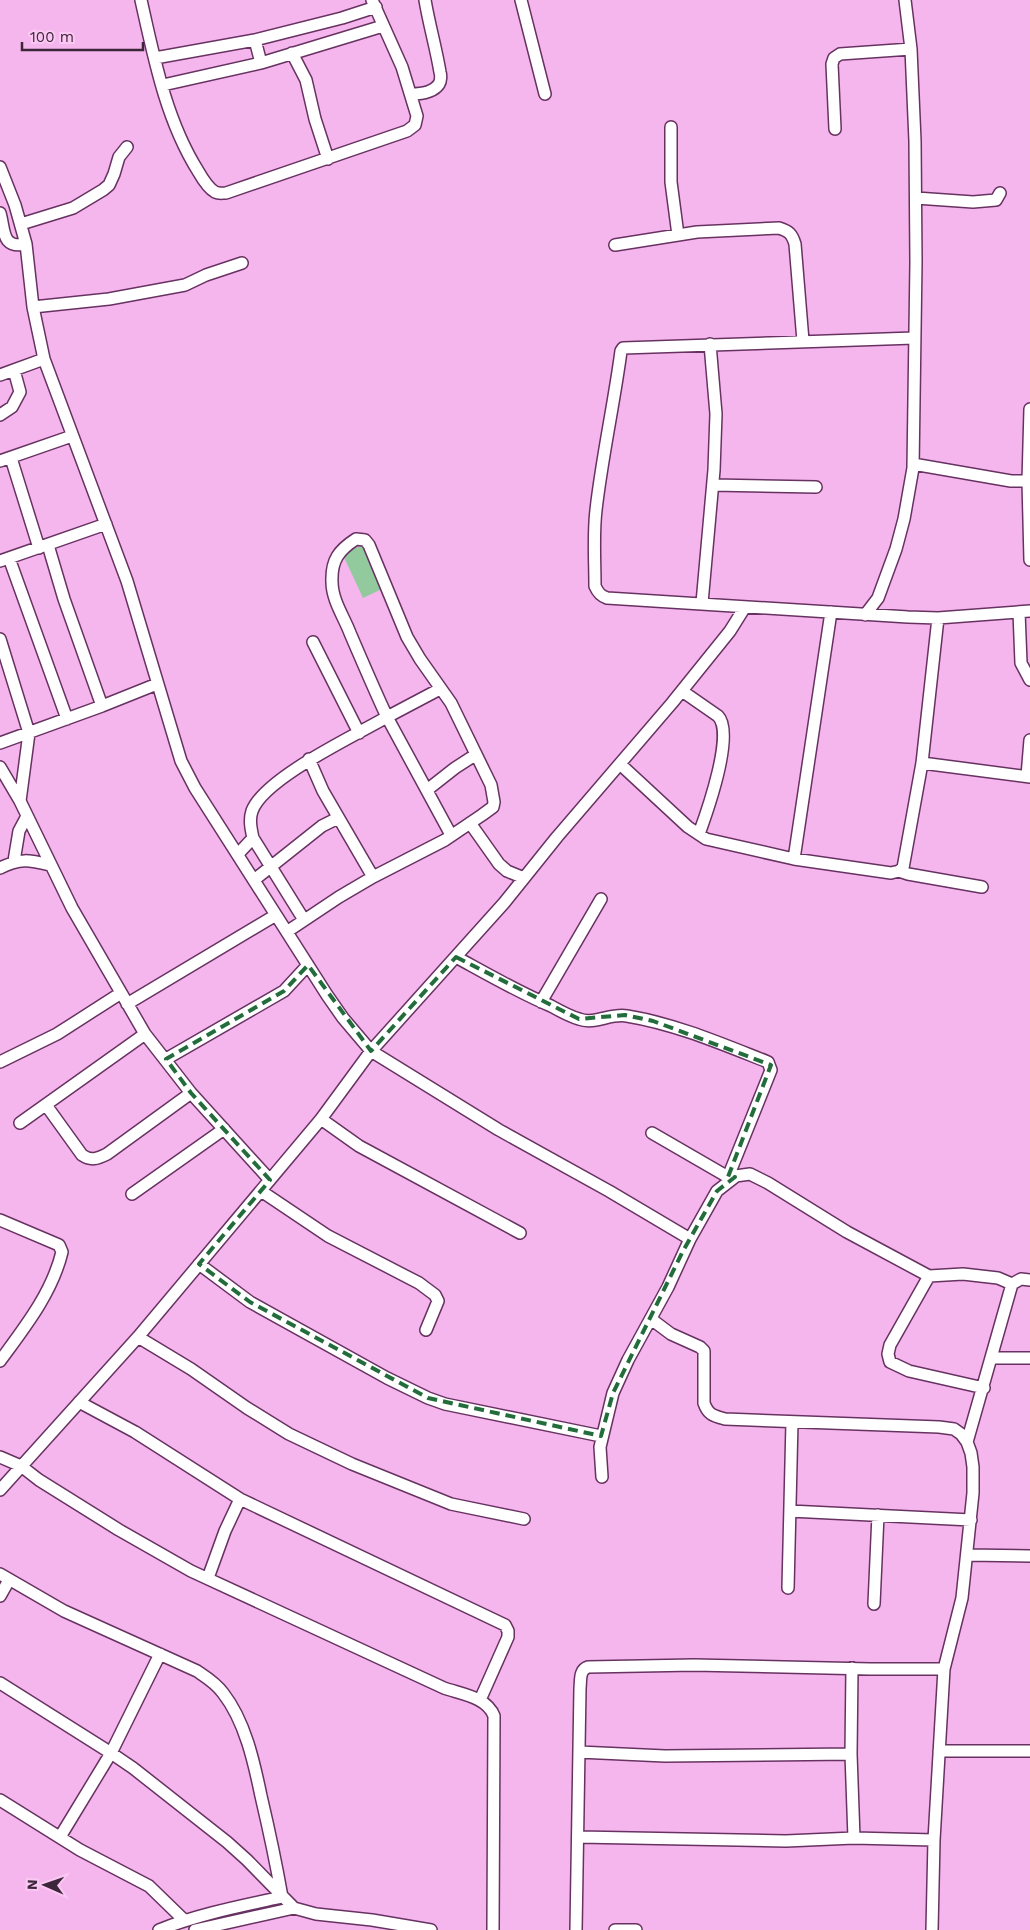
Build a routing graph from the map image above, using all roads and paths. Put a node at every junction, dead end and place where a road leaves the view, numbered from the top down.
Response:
1 (141, 0) edge
2 (425, 0) edge
3 (521, 0) edge
4 (905, 0) edge
5 (374, 3) edge
6 (342, 18) junction
7 (383, 26) junction
8 (348, 36) junction
9 (255, 40) junction
10 (911, 49) junction
11 (292, 52) junction
12 (155, 58) junction
13 (261, 63) junction
14 (162, 85) junction
15 (411, 94) junction
16 (545, 94) dead end
17 (671, 127) dead end
18 (835, 129) dead end
19 (127, 147) dead end
20 (328, 159) junction
21 (0, 167) edge
22 (1000, 193) dead end
23 (916, 198) junction
24 (0, 213) edge
25 (21, 224) junction
26 (678, 235) junction
27 (26, 244) junction
28 (615, 245) dead end
29 (242, 263) dead end
30 (33, 306) junction
31 (914, 338) junction
32 (803, 341) junction
33 (710, 344) junction
34 (44, 359) junction
35 (14, 370) junction
36 (0, 374) edge
37 (1030, 409) edge
38 (0, 415) edge
39 (72, 436) junction
40 (6, 459) edge
41 (913, 464) junction
42 (1029, 481) edge
43 (713, 485) junction
44 (816, 487) dead end
45 (106, 524) junction
46 (44, 547) junction
47 (5, 560) edge
48 (1030, 560) edge
49 (878, 598) junction
50 (702, 603) junction
51 (745, 607) junction
52 (831, 612) junction
53 (1024, 612) edge
54 (864, 614) junction
55 (880, 616) junction
56 (938, 618) junction
57 (0, 639) edge
58 (312, 642) dead end
59 (1030, 680) edge
60 (157, 684) junction
61 (440, 689) junction
62 (682, 690) junction
63 (102, 706) junction
64 (387, 717) junction
65 (67, 719) junction
66 (30, 733) junction
67 (359, 733) junction
68 (1030, 740) edge
69 (0, 743) edge
70 (475, 754) junction
71 (309, 759) junction
72 (922, 763) junction
73 (620, 764) junction
74 (0, 767) edge
75 (1028, 777) edge
76 (427, 790) junction
77 (20, 801) junction
78 (27, 816) junction
79 (338, 818) junction
80 (470, 823) junction
81 (699, 834) junction
82 (451, 836) junction
83 (254, 838) junction
84 (238, 854) junction
85 (794, 859) junction
86 (14, 861) junction
87 (50, 865) junction
88 (271, 867) junction
89 (0, 868) edge
90 (899, 871) junction
91 (373, 877) junction
92 (524, 878) junction
93 (254, 880) junction
94 (982, 887) dead end
95 (601, 899) dead end
96 (276, 915) junction
97 (304, 920) junction
98 (288, 931) junction
99 (456, 958) junction
100 (308, 965) junction
101 (121, 994) junction
102 (541, 1002) junction
103 (127, 1004) junction
104 (145, 1034) junction
105 (371, 1051) junction
106 (166, 1059) junction
107 (0, 1062) edge
108 (191, 1093) junction
109 (46, 1105) junction
110 (321, 1119) junction
111 (20, 1123) dead end
112 (224, 1129) junction
113 (652, 1133) dead end
114 (732, 1177) junction
115 (270, 1180) junction
116 (261, 1191) junction
117 (132, 1194) dead end
118 (0, 1220) edge
119 (675, 1232) junction
120 (520, 1233) dead end
121 (690, 1239) junction
122 (684, 1254) junction
123 (199, 1264) junction
124 (929, 1276) junction
125 (1030, 1280) edge
126 (1012, 1284) junction
127 (651, 1319) junction
128 (426, 1330) dead end
129 (138, 1337) junction
130 (992, 1358) junction
131 (1030, 1358) edge
132 (0, 1361) edge
133 (984, 1388) junction
134 (80, 1402) junction
135 (792, 1422) junction
136 (601, 1436) junction
137 (967, 1442) junction
138 (0, 1456) edge
139 (21, 1466) junction
140 (602, 1478) dead end
141 (0, 1490) edge
142 (240, 1499) junction
143 (790, 1511) junction
144 (878, 1515) junction
145 (524, 1519) dead end
146 (970, 1520) junction
147 (967, 1555) junction
148 (1030, 1556) edge
149 (4, 1577) edge
150 (208, 1578) junction
151 (788, 1588) dead end
152 (0, 1596) edge
153 (874, 1604) dead end
154 (160, 1654) junction
155 (852, 1668) junction
156 (944, 1669) junction
157 (0, 1683) edge
158 (480, 1700) junction
159 (939, 1751) junction
160 (1030, 1751) edge
161 (579, 1752) junction
162 (111, 1753) junction
163 (851, 1754) junction
164 (0, 1800) edge
165 (60, 1837) junction
166 (578, 1837) junction
167 (854, 1838) junction
168 (934, 1840) junction
169 (282, 1897) junction
170 (294, 1908) junction
171 (184, 1920) junction
172 (371, 1925) edge
173 (159, 1930) edge
174 (195, 1930) edge
175 (431, 1930) edge
176 (493, 1930) edge
177 (576, 1930) edge
178 (615, 1930) edge
179 (636, 1930) edge
180 (932, 1930) edge

1 - 12 street
2 - 15 street
3 - 16 street
4 - 10 street
5 - 6 street
5 - 7 street
6 - 8 street
6 - 9 street
7 - 8 street
7 - 15 street
8 - 11 street
9 - 12 street
9 - 13 street
10 - 18 street
10 - 23 street
11 - 13 street
11 - 20 street
12 - 14 street
13 - 14 street
14 - 20 street
15 - 20 street
17 - 26 street
19 - 25 street
21 - 25 street
22 - 23 street
23 - 31 street
24 - 27 street
25 - 27 street
26 - 28 street
26 - 32 street
27 - 30 street
29 - 30 street
30 - 34 street
31 - 32 street
31 - 41 street
32 - 33 street
33 - 43 street
33 - 50 street
34 - 35 street
34 - 39 street
35 - 36 street
35 - 38 street
37 - 42 street
39 - 40 street
39 - 45 street
40 - 46 street
41 - 42 street
41 - 49 street
42 - 48 street
43 - 44 street
43 - 50 street
45 - 46 street
45 - 60 street
46 - 47 street
46 - 63 street
47 - 65 street
49 - 54 street
49 - 55 street
50 - 51 street
51 - 52 street
51 - 62 street
52 - 54 street
52 - 85 street
53 - 56 street
53 - 59 street
54 - 55 street
55 - 56 street
56 - 72 street
57 - 66 street
58 - 67 street
60 - 63 street
60 - 84 street
61 - 64 street
61 - 64 street
61 - 70 street
62 - 73 street
62 - 81 street
63 - 65 street
64 - 67 street
64 - 76 street
65 - 66 street
66 - 69 street
66 - 77 street
67 - 71 street
68 - 75 street
70 - 76 street
70 - 80 street
71 - 79 street
71 - 83 street
72 - 75 street
72 - 90 street
73 - 81 street
73 - 92 street
74 - 77 street
76 - 82 street
77 - 78 street
78 - 86 street
78 - 87 street
79 - 88 street
79 - 91 street
80 - 82 street
80 - 92 street
81 - 85 street
82 - 91 street
83 - 84 street
83 - 88 street
84 - 93 street
85 - 90 street
86 - 87 street
86 - 89 street
87 - 101 street
88 - 93 street
88 - 97 street
90 - 94 street
91 - 97 street
92 - 99 street
93 - 96 street
95 - 102 street
96 - 98 street
96 - 103 street
97 - 98 street
98 - 100 street
99 - 102 street
99 - 105 street
100 - 105 street
100 - 106 street
101 - 103 street
101 - 107 street
102 - 114 street
103 - 104 street
104 - 106 street
104 - 109 street
105 - 110 street
105 - 119 street
106 - 108 street
108 - 109 street
108 - 112 street
109 - 111 street
110 - 115 street
110 - 120 street
112 - 115 street
112 - 117 street
113 - 114 street
114 - 121 street
114 - 124 street
115 - 116 street
116 - 123 street
116 - 128 street
118 - 132 street
119 - 121 street
119 - 122 street
121 - 122 street
122 - 127 street
123 - 129 street
123 - 136 street
124 - 126 street
124 - 133 street
125 - 126 street
126 - 130 street
127 - 135 street
127 - 136 street
129 - 134 street
129 - 145 street
130 - 131 street
130 - 133 street
133 - 137 street
134 - 139 street
134 - 142 street
135 - 137 street
135 - 143 street
136 - 140 street
137 - 146 street
138 - 139 street
139 - 141 street
139 - 150 street
142 - 150 street
142 - 158 street
143 - 144 street
143 - 151 street
144 - 146 street
144 - 153 street
146 - 147 street
147 - 148 street
147 - 156 street
149 - 152 street
149 - 154 street
150 - 158 street
154 - 162 street
154 - 169 street
155 - 156 street
155 - 161 street
155 - 163 street
156 - 159 street
157 - 162 street
158 - 176 street
159 - 160 street
159 - 168 street
161 - 163 street
161 - 166 street
162 - 165 street
162 - 169 street
163 - 167 street
164 - 165 street
165 - 171 street
166 - 167 street
166 - 177 street
167 - 168 street
168 - 180 street
169 - 170 street
169 - 171 street
170 - 172 street
170 - 174 street
171 - 173 street
172 - 175 street
178 - 179 street

